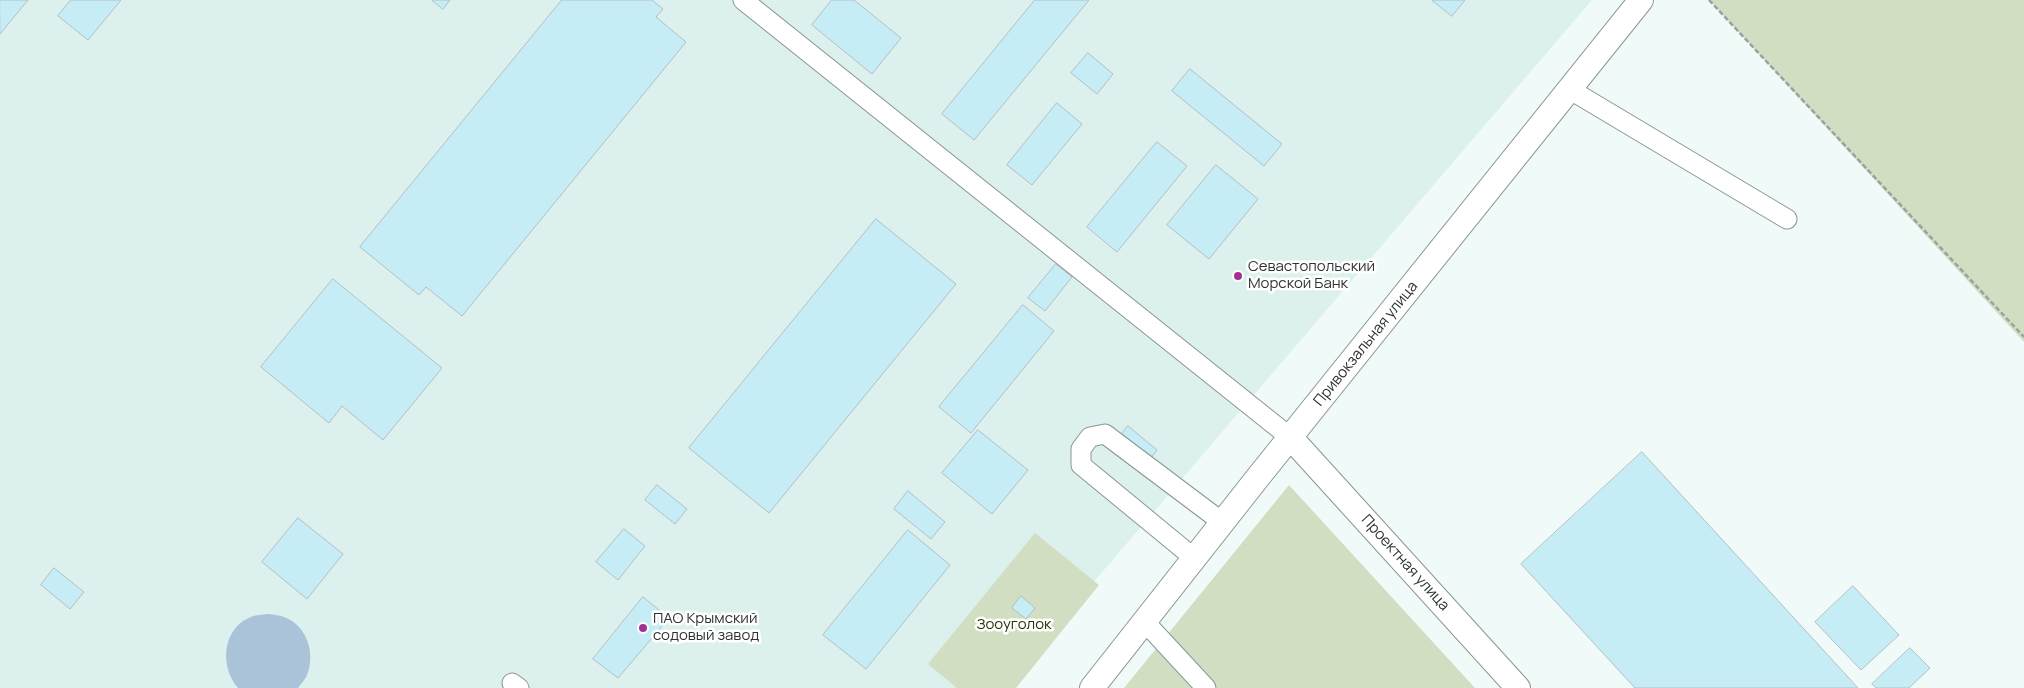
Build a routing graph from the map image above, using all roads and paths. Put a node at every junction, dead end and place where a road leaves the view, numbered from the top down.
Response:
1 (743, 0) edge
2 (1641, 0) edge
3 (1709, 0) edge
4 (1569, 90) junction
5 (1786, 219) dead end
6 (2024, 337) edge
7 (1291, 438) junction
8 (1222, 522) junction
9 (1194, 558) junction
10 (1144, 621) junction
11 (1092, 688) edge
12 (1206, 688) edge
13 (1518, 688) edge

1 - 7 lane
2 - 4 main road, Привокзальная улица
3 - 6 path
4 - 5 lane
4 - 7 main road, Привокзальная улица
7 - 8 main road, Привокзальная улица
7 - 13 main road, Проектная улица
8 - 9 main road, Привокзальная улица
8 - 9 lane
9 - 10 main road, Привокзальная улица
10 - 11 main road, Привокзальная улица
10 - 12 lane

